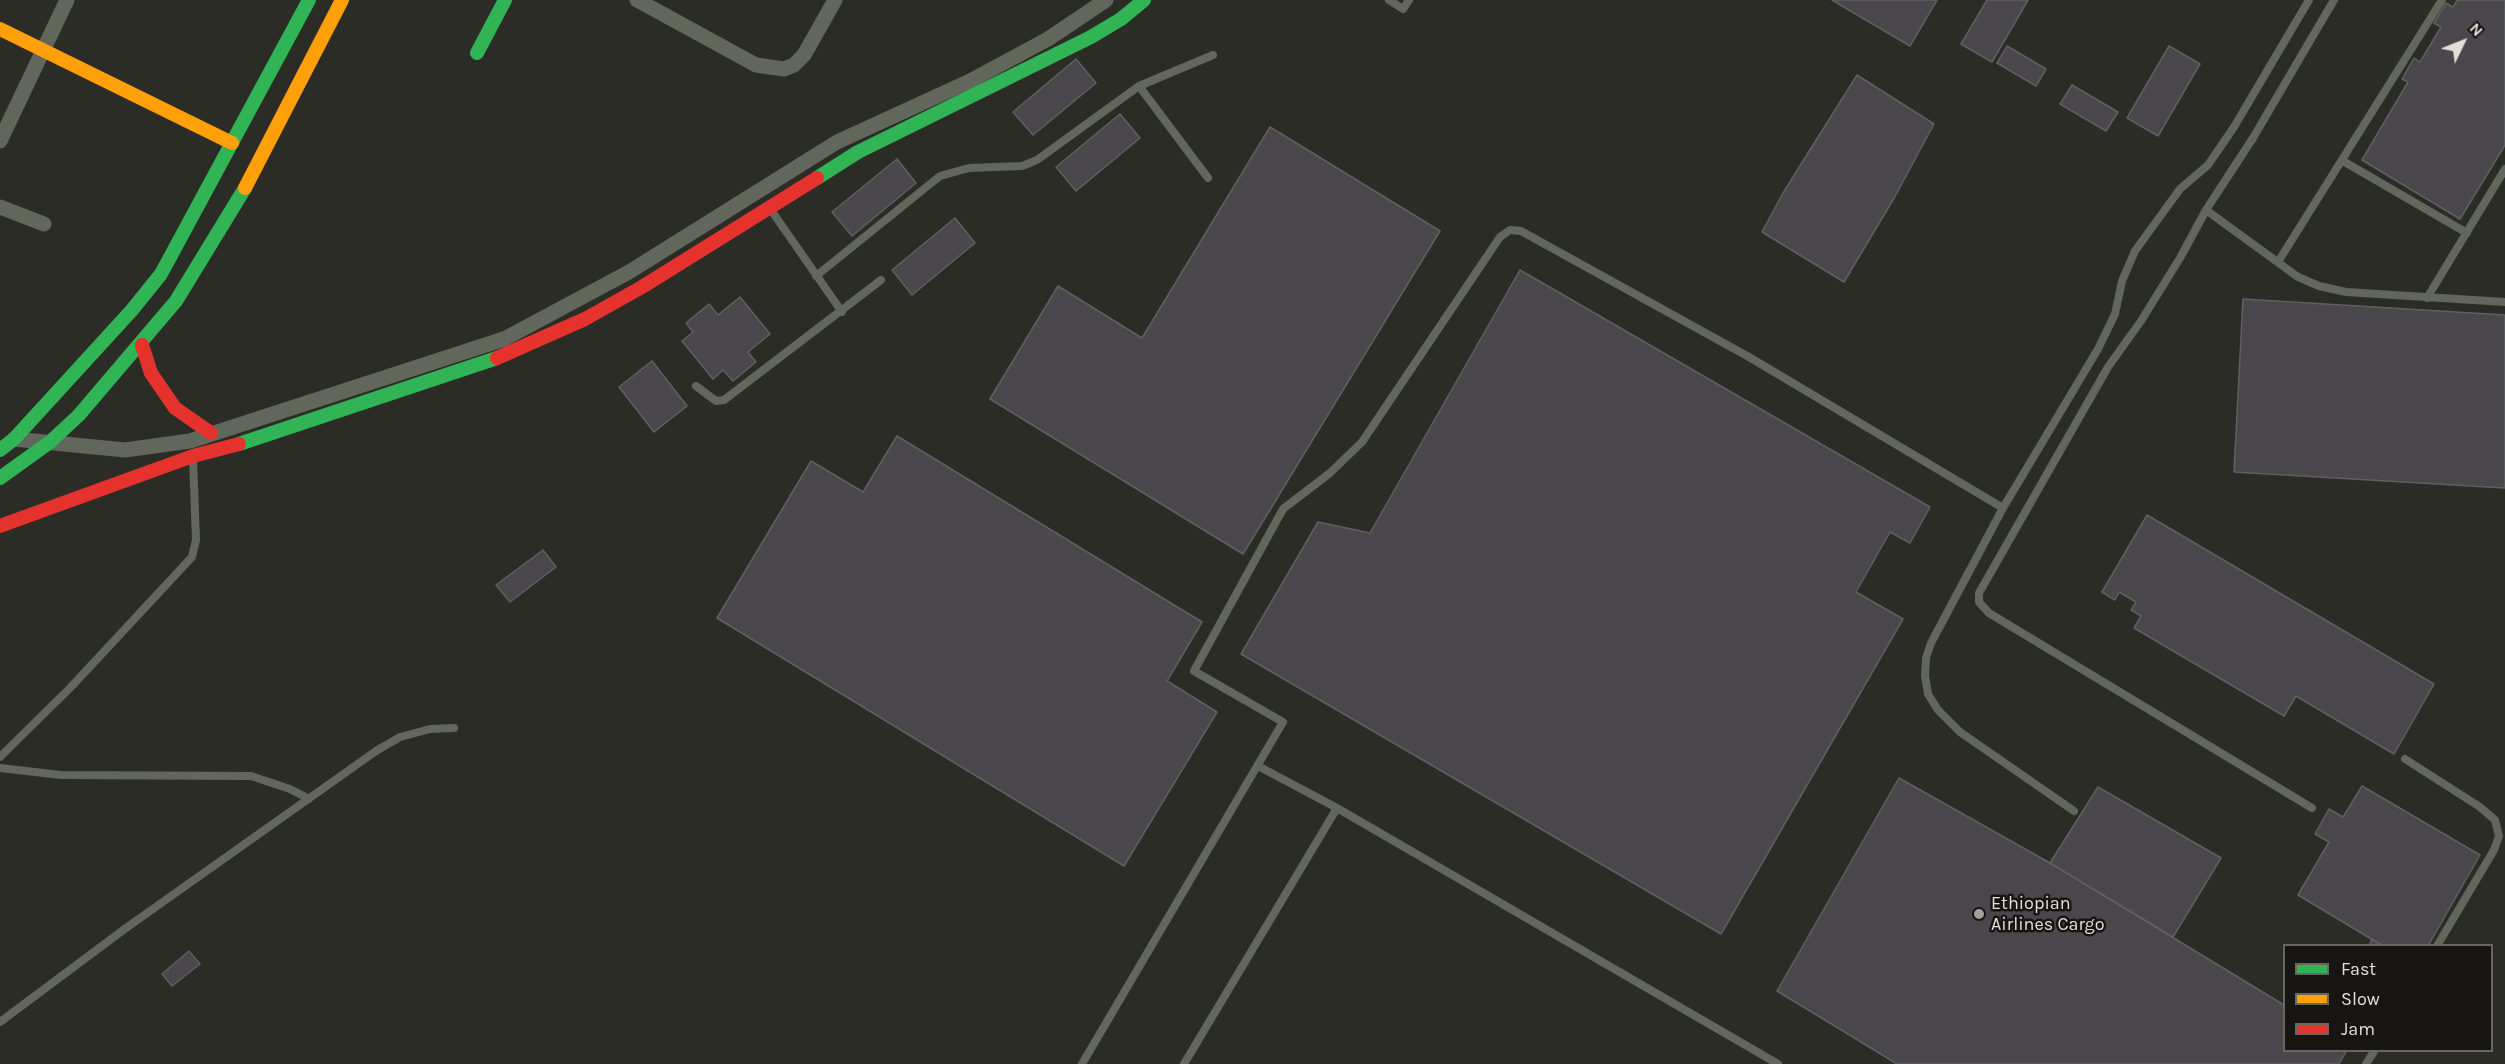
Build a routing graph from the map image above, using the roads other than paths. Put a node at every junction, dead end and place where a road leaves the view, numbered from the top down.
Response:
1 (67, 0) edge
2 (309, 0) edge
3 (342, 0) edge
4 (505, 0) edge
5 (637, 0) edge
6 (835, 0) edge
7 (1104, 0) edge
8 (1144, 0) edge
9 (1389, 0) edge
10 (1409, 0) edge
11 (2309, 0) edge
12 (2334, 0) edge
13 (2442, 0) edge
14 (0, 29) edge
15 (43, 48) junction
16 (477, 53) dead end
17 (1213, 55) dead end
18 (1139, 86) junction
19 (0, 141) edge
20 (232, 143) junction
21 (2343, 161) junction
22 (2505, 169) edge
23 (1208, 178) dead end
24 (0, 207) edge
25 (770, 207) junction
26 (2206, 210) junction
27 (44, 224) dead end
28 (2467, 233) junction
29 (2278, 262) junction
30 (816, 276) junction
31 (881, 280) dead end
32 (2427, 298) junction
33 (2505, 302) edge
34 (843, 312) junction
35 (142, 345) junction
36 (696, 386) dead end
37 (211, 433) junction
38 (14, 439) junction
39 (50, 442) junction
40 (0, 450) edge
41 (193, 456) junction
42 (0, 478) edge
43 (2003, 508) junction
44 (0, 526) edge
45 (454, 728) dead end
46 (0, 757) edge
47 (2405, 759) dead end
48 (1258, 766) junction
49 (0, 768) edge
50 (309, 799) junction
51 (1336, 808) junction
52 (2312, 808) dead end
53 (2074, 811) dead end
54 (2438, 944) edge
55 (0, 1022) edge
56 (1082, 1064) edge
57 (1184, 1064) edge
58 (1778, 1064) edge

1 - 15 street
2 - 20 street
3 - 35 street
4 - 16 street
5 - 6 street
7 - 37 street
8 - 25 street
9 - 10 lane
11 - 43 lane
12 - 26 lane
13 - 21 lane
14 - 15 street
15 - 19 street
15 - 20 street
17 - 18 lane
18 - 23 lane
18 - 30 lane
20 - 38 street
21 - 28 lane
21 - 29 lane
22 - 28 lane
24 - 27 street
25 - 30 lane
25 - 41 street
26 - 29 lane
26 - 52 lane
28 - 32 lane
29 - 32 lane
30 - 34 lane
31 - 34 lane
32 - 33 lane
34 - 36 lane
35 - 37 street
35 - 39 street
37 - 39 street
38 - 39 street
38 - 40 street
39 - 42 street
41 - 44 street
41 - 46 lane
43 - 48 lane
43 - 53 lane
45 - 50 lane
47 - 54 lane
48 - 51 lane
48 - 56 lane
49 - 50 lane
50 - 55 lane
51 - 57 lane
51 - 58 lane

